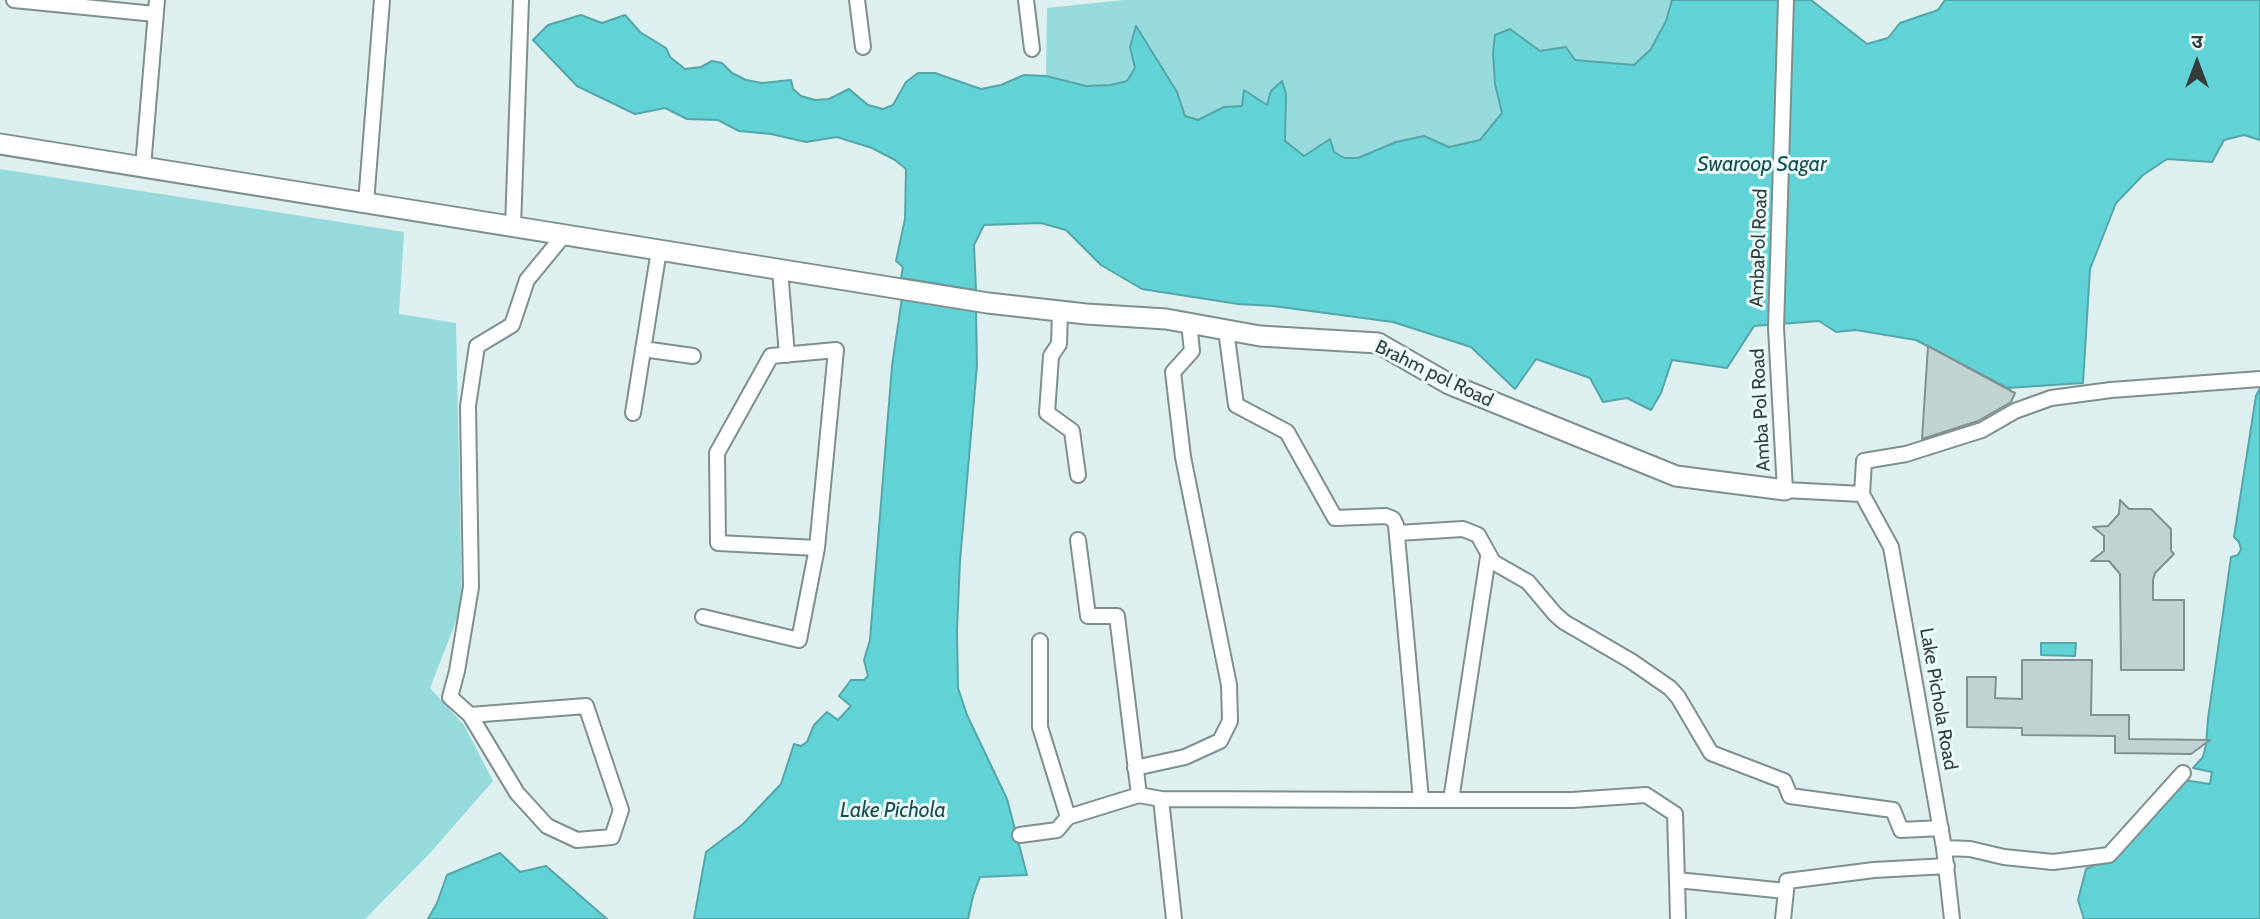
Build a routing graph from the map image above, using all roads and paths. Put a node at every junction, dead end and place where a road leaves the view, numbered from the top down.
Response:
1 (14, 0) edge
2 (382, 0) edge
3 (521, 0) edge
4 (857, 0) edge
5 (1026, 0) edge
6 (1786, 0) edge
7 (35, 1) edge
8 (156, 7) edge
9 (863, 47) dead end
10 (1032, 50) dead end
11 (0, 144) edge
12 (143, 167) junction
13 (366, 203) junction
14 (513, 227) junction
15 (564, 235) junction
16 (659, 250) junction
17 (779, 270) junction
18 (1060, 311) junction
19 (1189, 323) junction
20 (1776, 328) joint
21 (1226, 330) junction
22 (643, 349) junction
23 (787, 355) junction
24 (693, 356) dead end
25 (2257, 379) edge
26 (633, 413) dead end
27 (1078, 475) dead end
28 (1785, 490) junction
29 (1862, 494) junction
30 (1398, 533) junction
31 (1077, 540) dead end
32 (817, 548) junction
33 (1488, 557) junction
34 (703, 617) dead end
35 (1040, 641) dead end
36 (470, 715) junction
37 (1135, 768) junction
38 (2183, 773) dead end
39 (1139, 795) junction
40 (1161, 799) junction
41 (1421, 800) junction
42 (1451, 800) junction
43 (1068, 817) junction
44 (1941, 828) junction
45 (1020, 835) dead end
46 (1944, 848) junction
47 (1947, 866) junction
48 (1676, 880) junction
49 (1786, 891) junction
50 (1174, 919) edge
51 (1678, 919) edge
52 (1783, 919) edge
53 (1952, 919) edge

1 - 7 street
2 - 13 street
3 - 14 street
4 - 9 street
5 - 10 street
6 - 20 street, AmbaPol Road
7 - 8 street
8 - 12 street
11 - 12 street, Brahm pol Road
12 - 13 street, Brahm pol Road
13 - 14 street, Brahm pol Road
14 - 15 street, Brahm pol Road
15 - 16 street, Brahm pol Road
15 - 36 street
16 - 17 street, Brahm pol Road
16 - 22 street
17 - 18 street, Brahm pol Road
17 - 23 street
18 - 19 street, Brahm pol Road
18 - 27 street
19 - 21 street, Brahm pol Road
19 - 37 street
20 - 28 street, Amba Pol Road
21 - 28 street, Brahm pol Road
21 - 30 street
22 - 24 street
22 - 26 street
23 - 32 street
23 - 32 street
25 - 29 street
28 - 29 street
29 - 44 street, Lake Pichola Road
30 - 33 street
30 - 41 street
31 - 37 street
32 - 34 street
33 - 42 street
33 - 44 street
35 - 43 street
36 - 36 street
37 - 39 street
38 - 46 street
39 - 40 street
39 - 43 street
40 - 41 street
40 - 50 street
41 - 42 street
42 - 48 street
43 - 45 street
44 - 46 street, Lake Pichola Road
46 - 47 street, Lake Pichola Road
47 - 49 street
47 - 53 street, Lake Pichola Road
48 - 49 street
48 - 51 street
49 - 52 street

